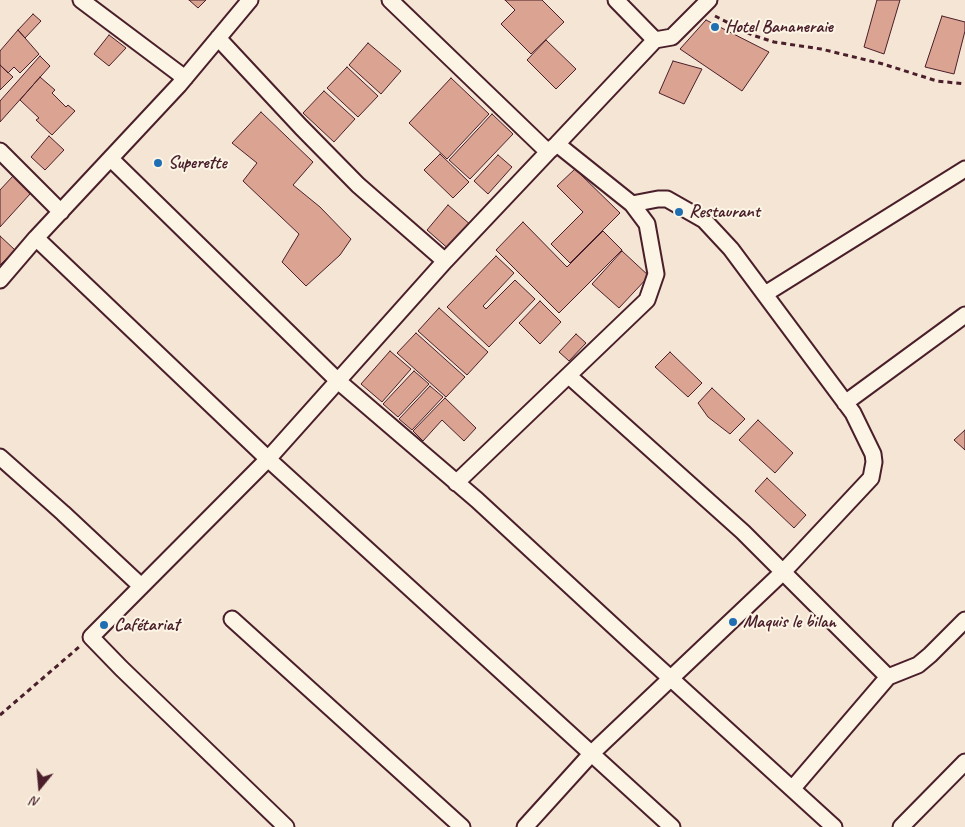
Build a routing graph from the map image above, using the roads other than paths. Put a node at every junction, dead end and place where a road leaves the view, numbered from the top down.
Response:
1 (81, 0) edge
2 (390, 0) edge
3 (616, 0) edge
4 (248, 1) edge
5 (705, 4) edge
6 (218, 38) junction
7 (655, 40) junction
8 (185, 78) junction
9 (553, 148) junction
10 (0, 151) edge
11 (111, 159) junction
12 (965, 169) edge
13 (632, 204) junction
14 (61, 212) junction
15 (36, 238) junction
16 (445, 261) junction
17 (0, 280) edge
18 (765, 294) junction
19 (965, 314) edge
20 (569, 376) junction
21 (338, 381) junction
22 (845, 402) junction
23 (0, 457) edge
24 (268, 459) junction
25 (456, 482) junction
26 (783, 572) junction
27 (141, 586) junction
28 (232, 619) dead end
29 (965, 620) edge
30 (888, 677) junction
31 (671, 678) junction
32 (592, 753) junction
33 (965, 762) edge
34 (793, 788) junction
35 (276, 824) edge
36 (462, 827) edge
37 (525, 827) edge
38 (672, 827) edge
39 (834, 827) edge
40 (900, 827) edge

1 - 8 street
2 - 9 street
3 - 7 street
4 - 6 street
5 - 7 street
6 - 8 street
6 - 16 street
7 - 9 street
8 - 11 street
9 - 13 street
9 - 16 street
10 - 14 street
11 - 14 street
11 - 21 street
12 - 18 street
13 - 18 street
13 - 20 street
14 - 15 street
15 - 17 street
15 - 24 street
16 - 21 street
18 - 22 street
19 - 22 street
20 - 25 street
20 - 26 street
21 - 24 street
21 - 25 street
22 - 26 street
23 - 27 street
24 - 27 street
24 - 32 street
25 - 31 street
26 - 30 street
26 - 31 street
27 - 35 street
28 - 36 street
29 - 30 street
30 - 34 street
31 - 32 street
31 - 34 street
32 - 37 street
32 - 38 street
33 - 40 street
34 - 39 street

